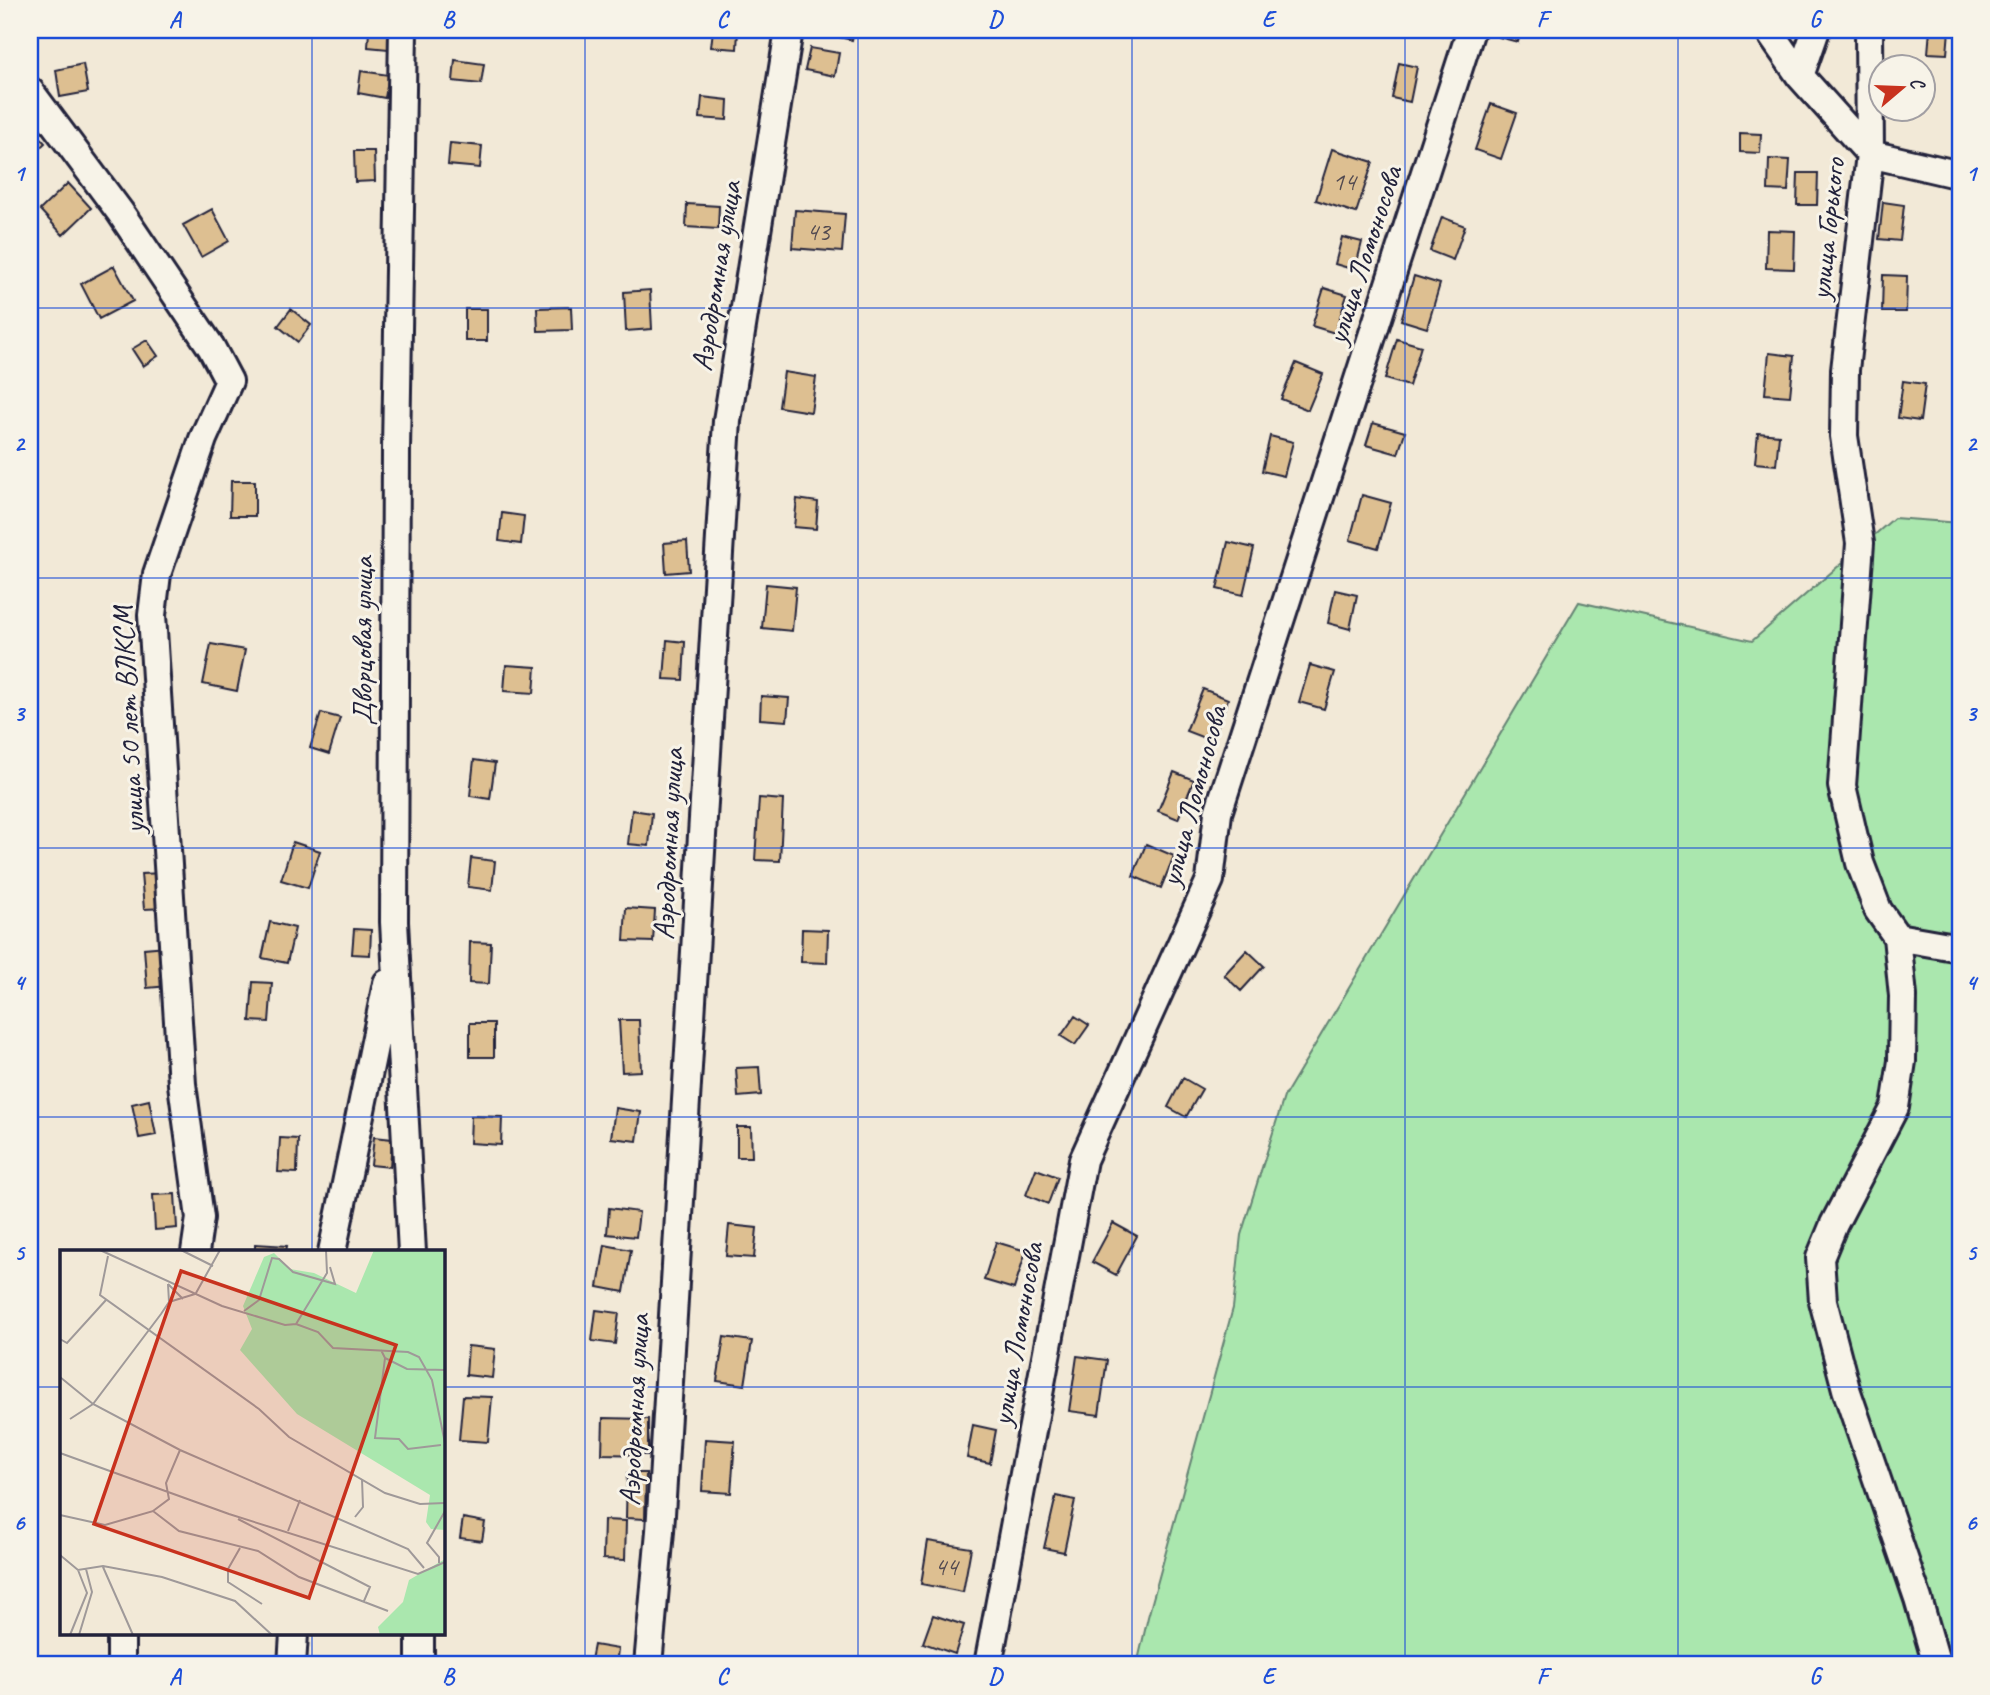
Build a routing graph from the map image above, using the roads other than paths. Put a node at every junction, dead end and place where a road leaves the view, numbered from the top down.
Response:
1 (403, 30) edge
2 (789, 30) edge
3 (1471, 30) edge
4 (1768, 30) edge
5 (1816, 30) edge
6 (1869, 30) edge
7 (1800, 76) junction
8 (30, 91) edge
9 (1870, 154) junction
10 (1960, 175) edge
11 (1897, 937) junction
12 (395, 944) junction
13 (1960, 948) edge
14 (195, 1250) edge
15 (332, 1250) edge
16 (412, 1250) edge
17 (121, 1636) edge
18 (294, 1636) edge
19 (420, 1636) edge
20 (121, 1665) edge
21 (292, 1665) edge
22 (420, 1665) edge
23 (648, 1665) edge
24 (988, 1665) edge
25 (1937, 1665) edge

1 - 12 street, Дворцовая улица
2 - 23 street, Аэродромная улица
3 - 24 street, улица Ломоносова
4 - 7 street
5 - 7 street
6 - 9 street, улица Горького
7 - 9 street
8 - 14 street, улица 50 лет ВЛКСМ
9 - 10 street
9 - 11 street, улица Горького
11 - 13 street
11 - 25 street
12 - 15 street
12 - 16 street, Дворцовая улица
17 - 20 street
18 - 21 street
19 - 22 street

